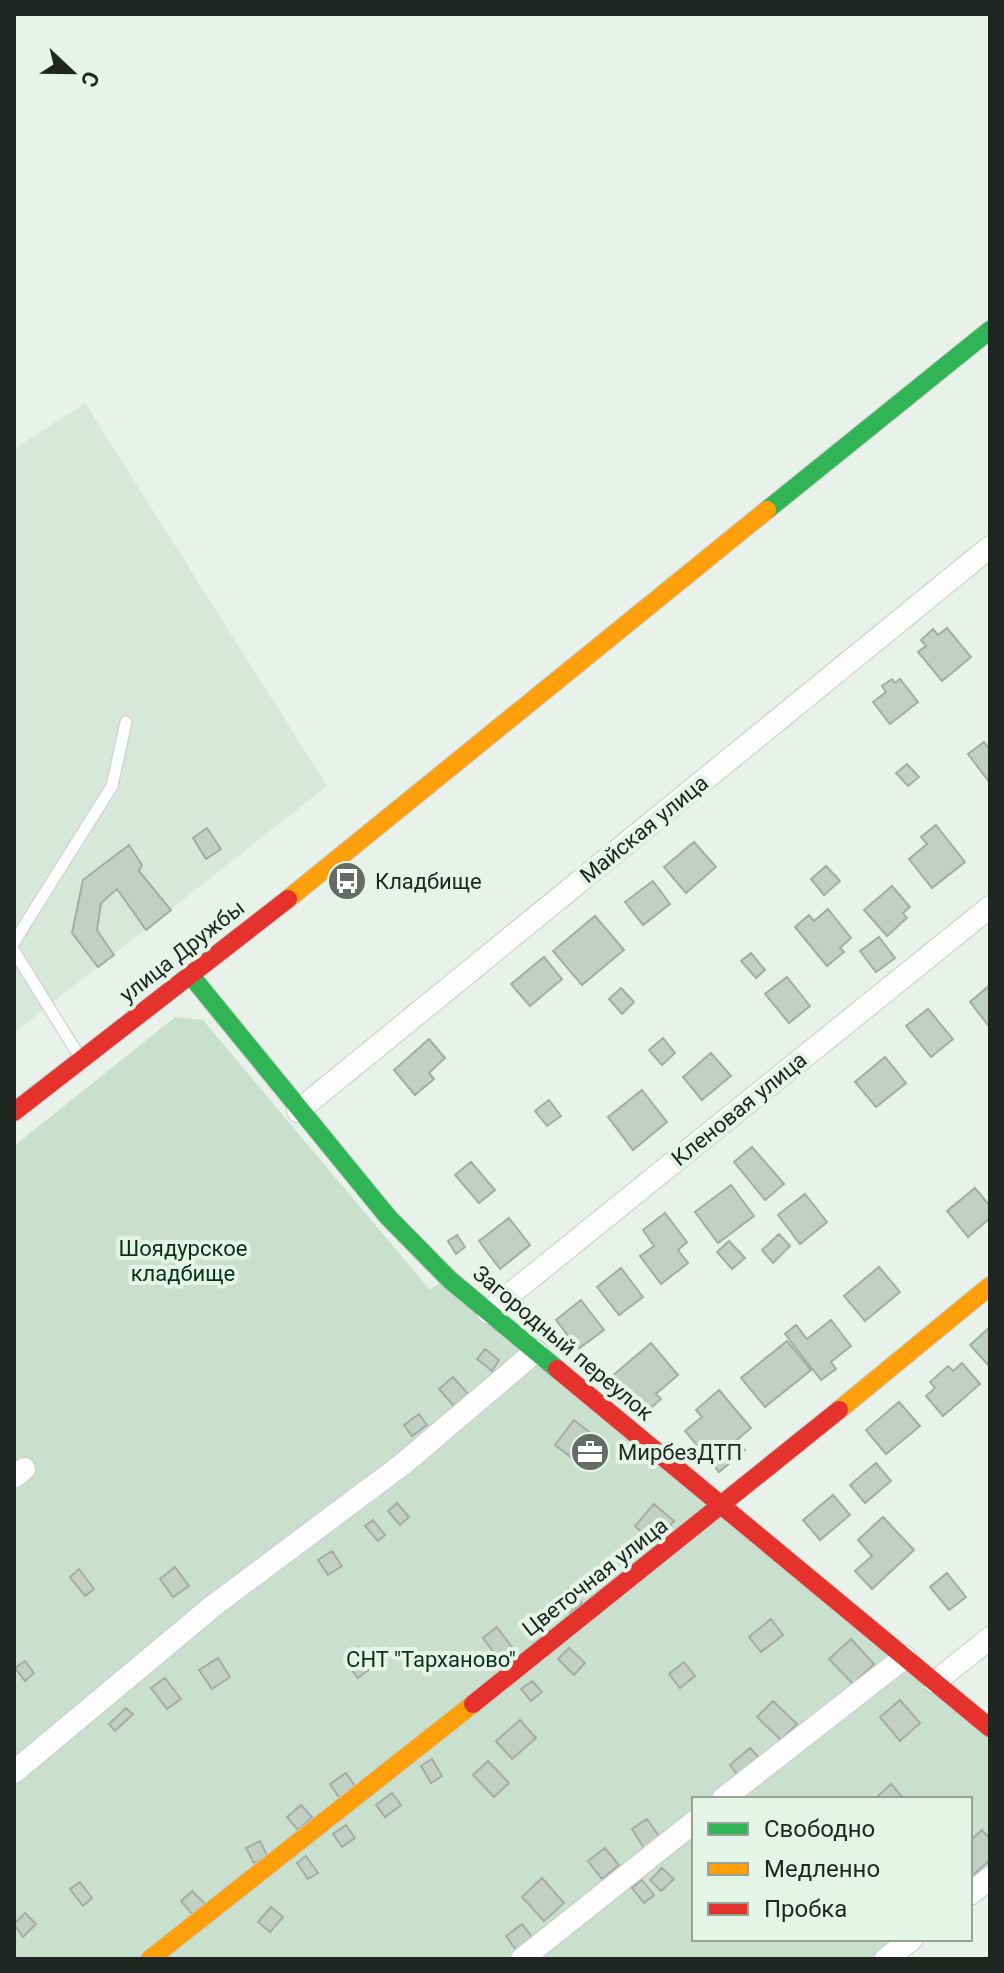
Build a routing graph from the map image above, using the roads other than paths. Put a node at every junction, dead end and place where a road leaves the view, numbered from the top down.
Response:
1 (990, 330) edge
2 (990, 547) edge
3 (126, 722) dead end
4 (990, 907) edge
5 (14, 942) edge
6 (14, 951) edge
7 (192, 977) junction
8 (81, 1060) junction
9 (298, 1111) junction
10 (14, 1112) edge
11 (990, 1286) edge
12 (488, 1312) junction
13 (536, 1351) junction
14 (720, 1505) junction
15 (990, 1638) edge
16 (905, 1657) junction
17 (935, 1682) junction
18 (990, 1728) edge
19 (14, 1772) edge
20 (726, 1797) edge
21 (692, 1824) edge
22 (990, 1878) edge
23 (972, 1892) edge
24 (909, 1941) edge
25 (150, 1959) edge
26 (522, 1959) edge
27 (886, 1959) edge

1 - 7 street, улица Дружбы
2 - 9 street, Майская улица
3 - 5 lane
4 - 12 street, Кленовая улица
6 - 8 lane
7 - 8 street, улица Дружбы
7 - 9 street, Загородный переулок
8 - 10 street, улица Дружбы
9 - 12 street, Загородный переулок
11 - 14 street, Цветочная улица
12 - 13 street, Загородный переулок
13 - 14 street, Загородный переулок
13 - 19 street
14 - 16 street, Загородный переулок
14 - 25 street, Цветочная улица
15 - 17 street
16 - 17 street, Загородный переулок
16 - 20 street
17 - 18 street, Загородный переулок
21 - 26 street
22 - 23 street
24 - 27 street

